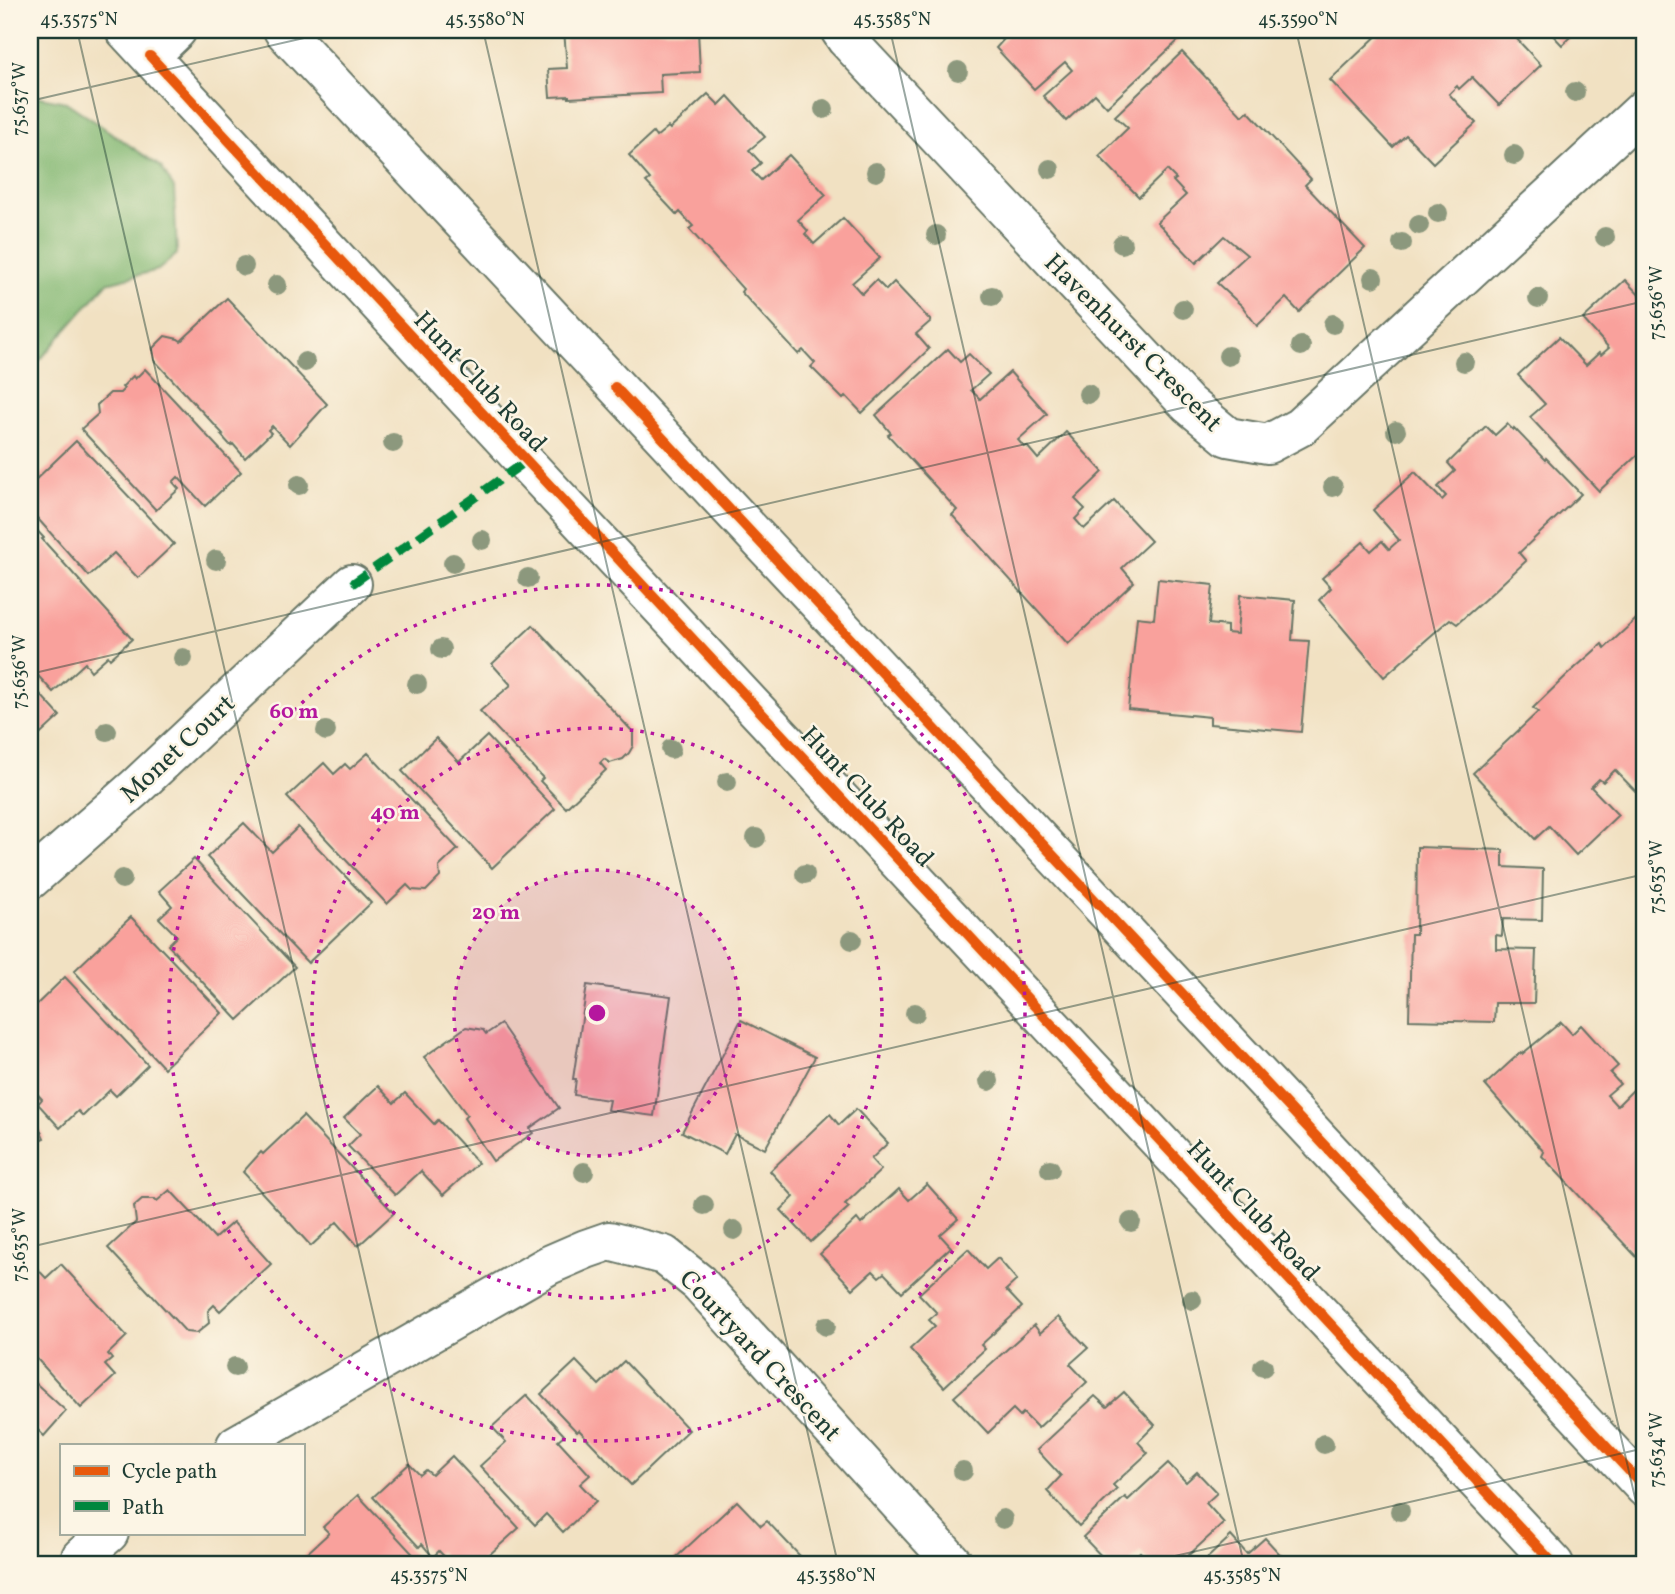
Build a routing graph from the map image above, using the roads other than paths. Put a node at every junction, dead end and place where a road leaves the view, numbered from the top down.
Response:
1 (177, 30) edge
2 (283, 30) edge
3 (840, 30) edge
4 (137, 43) edge
5 (1645, 108) edge
6 (352, 584) dead end
7 (30, 880) edge
8 (238, 1444) edge
9 (1645, 1488) edge
10 (108, 1534) edge
11 (78, 1564) edge
12 (954, 1564) edge
13 (1554, 1564) edge

1 - 4 main road
2 - 9 main road
3 - 5 main road, Havenhurst Crescent
4 - 13 main road, Hunt Club Road
6 - 7 main road, Monet Court
8 - 12 main road, Courtyard Crescent
10 - 11 main road

